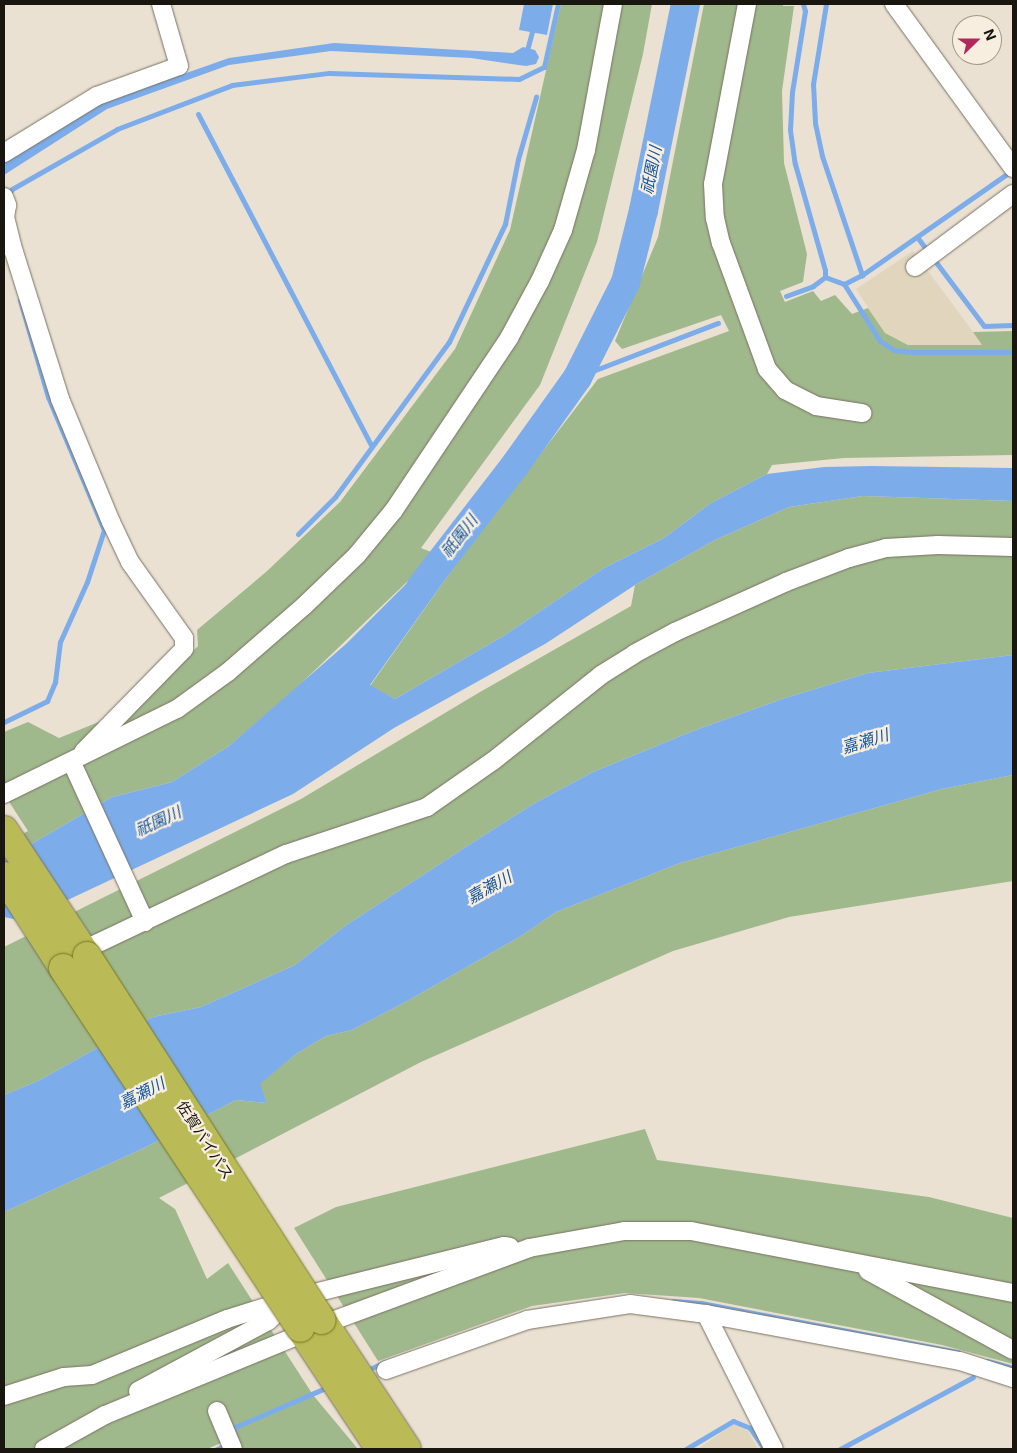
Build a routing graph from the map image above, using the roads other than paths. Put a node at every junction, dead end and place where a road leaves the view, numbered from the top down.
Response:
1 (161, 4) edge
2 (613, 4) edge
3 (747, 4) edge
4 (894, 4) edge
5 (4, 153) edge
6 (1011, 164) edge
7 (1013, 194) edge
8 (5, 201) edge
9 (915, 268) dead end
10 (862, 413) dead end
11 (1013, 547) edge
12 (72, 763) junction
13 (4, 794) edge
14 (4, 830) edge
15 (4, 876) edge
16 (145, 922) junction
17 (72, 956) junction
18 (529, 1248) junction
19 (863, 1264) junction
20 (1013, 1293) edge
21 (294, 1298) junction
22 (706, 1314) junction
23 (314, 1329) junction
24 (1013, 1350) edge
25 (386, 1370) dead end
26 (1013, 1378) edge
27 (4, 1396) edge
28 (218, 1411) dead end
29 (105, 1415) junction
30 (229, 1442) edge
31 (44, 1449) edge
32 (380, 1449) edge
33 (407, 1449) edge
34 (774, 1449) edge

1 - 5 street
2 - 12 street
3 - 10 street
4 - 6 street
7 - 9 street
8 - 12 street
11 - 16 street
12 - 13 street
12 - 16 street
14 - 17 highway, 佐賀バイパス
15 - 17 highway, 佐賀バイパス
16 - 17 street
17 - 23 highway, 佐賀バイパス, bridge
18 - 19 street
18 - 21 street
18 - 23 street
19 - 20 street
19 - 24 street
21 - 27 street
21 - 29 street
22 - 25 street
22 - 26 street
22 - 34 street
23 - 29 street
23 - 32 highway, 佐賀バイパス
23 - 33 highway, 佐賀バイパス
28 - 30 street
29 - 31 street

